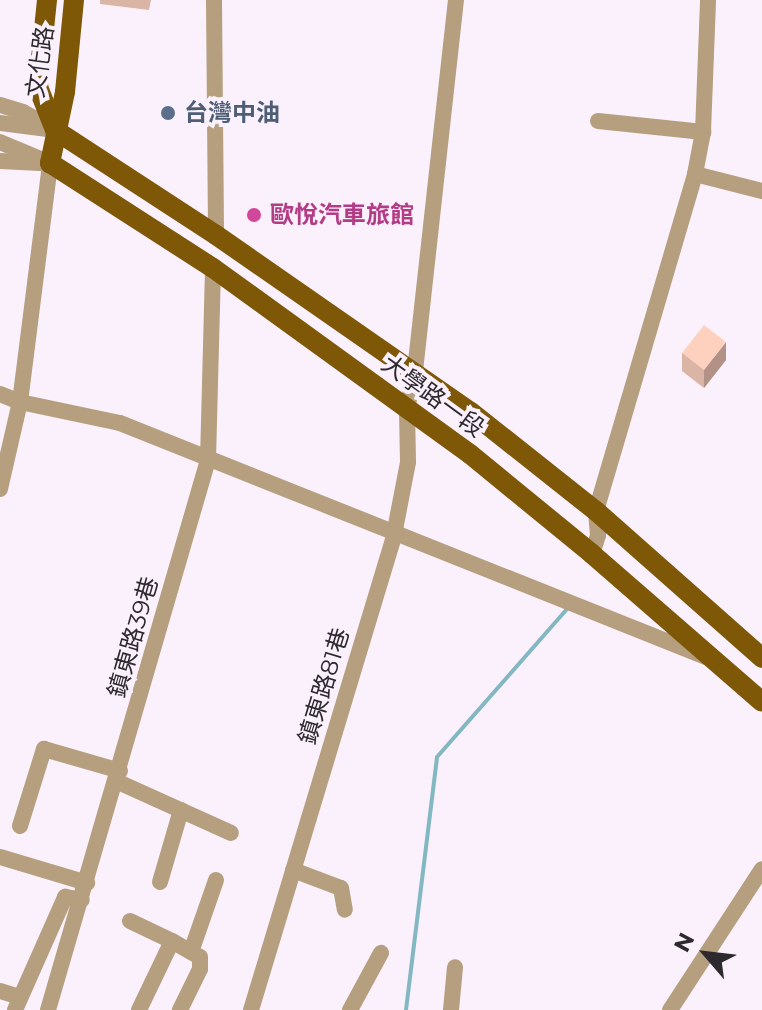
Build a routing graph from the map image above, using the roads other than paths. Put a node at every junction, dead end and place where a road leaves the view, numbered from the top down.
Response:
1 (47, 0) edge
2 (74, 0) edge
3 (214, 0) edge
4 (456, 0) edge
5 (708, 0) edge
6 (0, 105) edge
7 (598, 121) dead end
8 (3, 124) edge
9 (55, 130) junction
10 (703, 132) junction
11 (2, 143) edge
12 (0, 161) edge
13 (50, 163) junction
14 (695, 174) junction
15 (762, 191) edge
16 (216, 235) junction
17 (213, 268) junction
18 (415, 371) junction
19 (0, 394) edge
20 (20, 402) junction
21 (407, 409) junction
22 (4, 456) edge
23 (208, 460) junction
24 (0, 489) edge
25 (596, 511) junction
26 (394, 535) junction
27 (592, 554) junction
28 (762, 658) edge
29 (717, 662) junction
30 (762, 702) edge
31 (118, 776) junction
32 (181, 810) junction
33 (20, 826) dead end
34 (231, 833) dead end
35 (0, 857) edge
36 (762, 869) edge
37 (293, 870) junction
38 (216, 880) dead end
39 (160, 882) dead end
40 (87, 883) junction
41 (82, 900) junction
42 (345, 910) dead end
43 (130, 921) dead end
44 (172, 941) junction
45 (192, 949) junction
46 (381, 953) dead end
47 (455, 967) dead end
48 (0, 991) edge
49 (17, 1004) edge
50 (48, 1010) edge
51 (139, 1010) edge
52 (180, 1010) edge
53 (251, 1010) edge
54 (350, 1010) edge
55 (451, 1010) edge
56 (670, 1010) edge

1 - 9 main road, 文化路
2 - 9 main road, 文化路
3 - 16 street
4 - 18 street, 鎮東路81巷
5 - 10 street
6 - 9 street
7 - 10 street
8 - 9 street
9 - 13 main road, 文化路
9 - 16 main road, 大學路一段
10 - 14 street
11 - 13 street
12 - 13 street
13 - 17 main road, 大學路一段
13 - 20 street, 文化路
14 - 15 street
14 - 25 street
16 - 18 main road, 大學路一段
17 - 21 main road, 大學路一段
17 - 23 street, 鎮東路39巷
18 - 21 street, 鎮東路81巷
18 - 25 main road, 大學路一段
19 - 20 street
20 - 22 street, 文化路
20 - 23 street
21 - 26 street, 鎮東路81巷
21 - 27 main road, 大學路一段
22 - 24 street, 文化路
23 - 26 street
23 - 31 street, 鎮東路39巷
25 - 27 street
25 - 28 main road, 大學路一段
26 - 29 street
26 - 37 street, 鎮東路81巷
27 - 29 main road, 大學路一段
29 - 30 main road, 大學路一段
31 - 32 street
31 - 33 street
31 - 40 street, 鎮東路39巷
32 - 34 street
32 - 39 street
35 - 40 street
36 - 56 street
37 - 42 street
37 - 53 street, 鎮東路81巷
38 - 45 street
40 - 41 street, 鎮東路39巷
41 - 49 street
41 - 50 street, 鎮東路39巷
43 - 44 street
44 - 45 street
44 - 51 street
45 - 52 street
46 - 54 street
47 - 55 street
48 - 49 street

